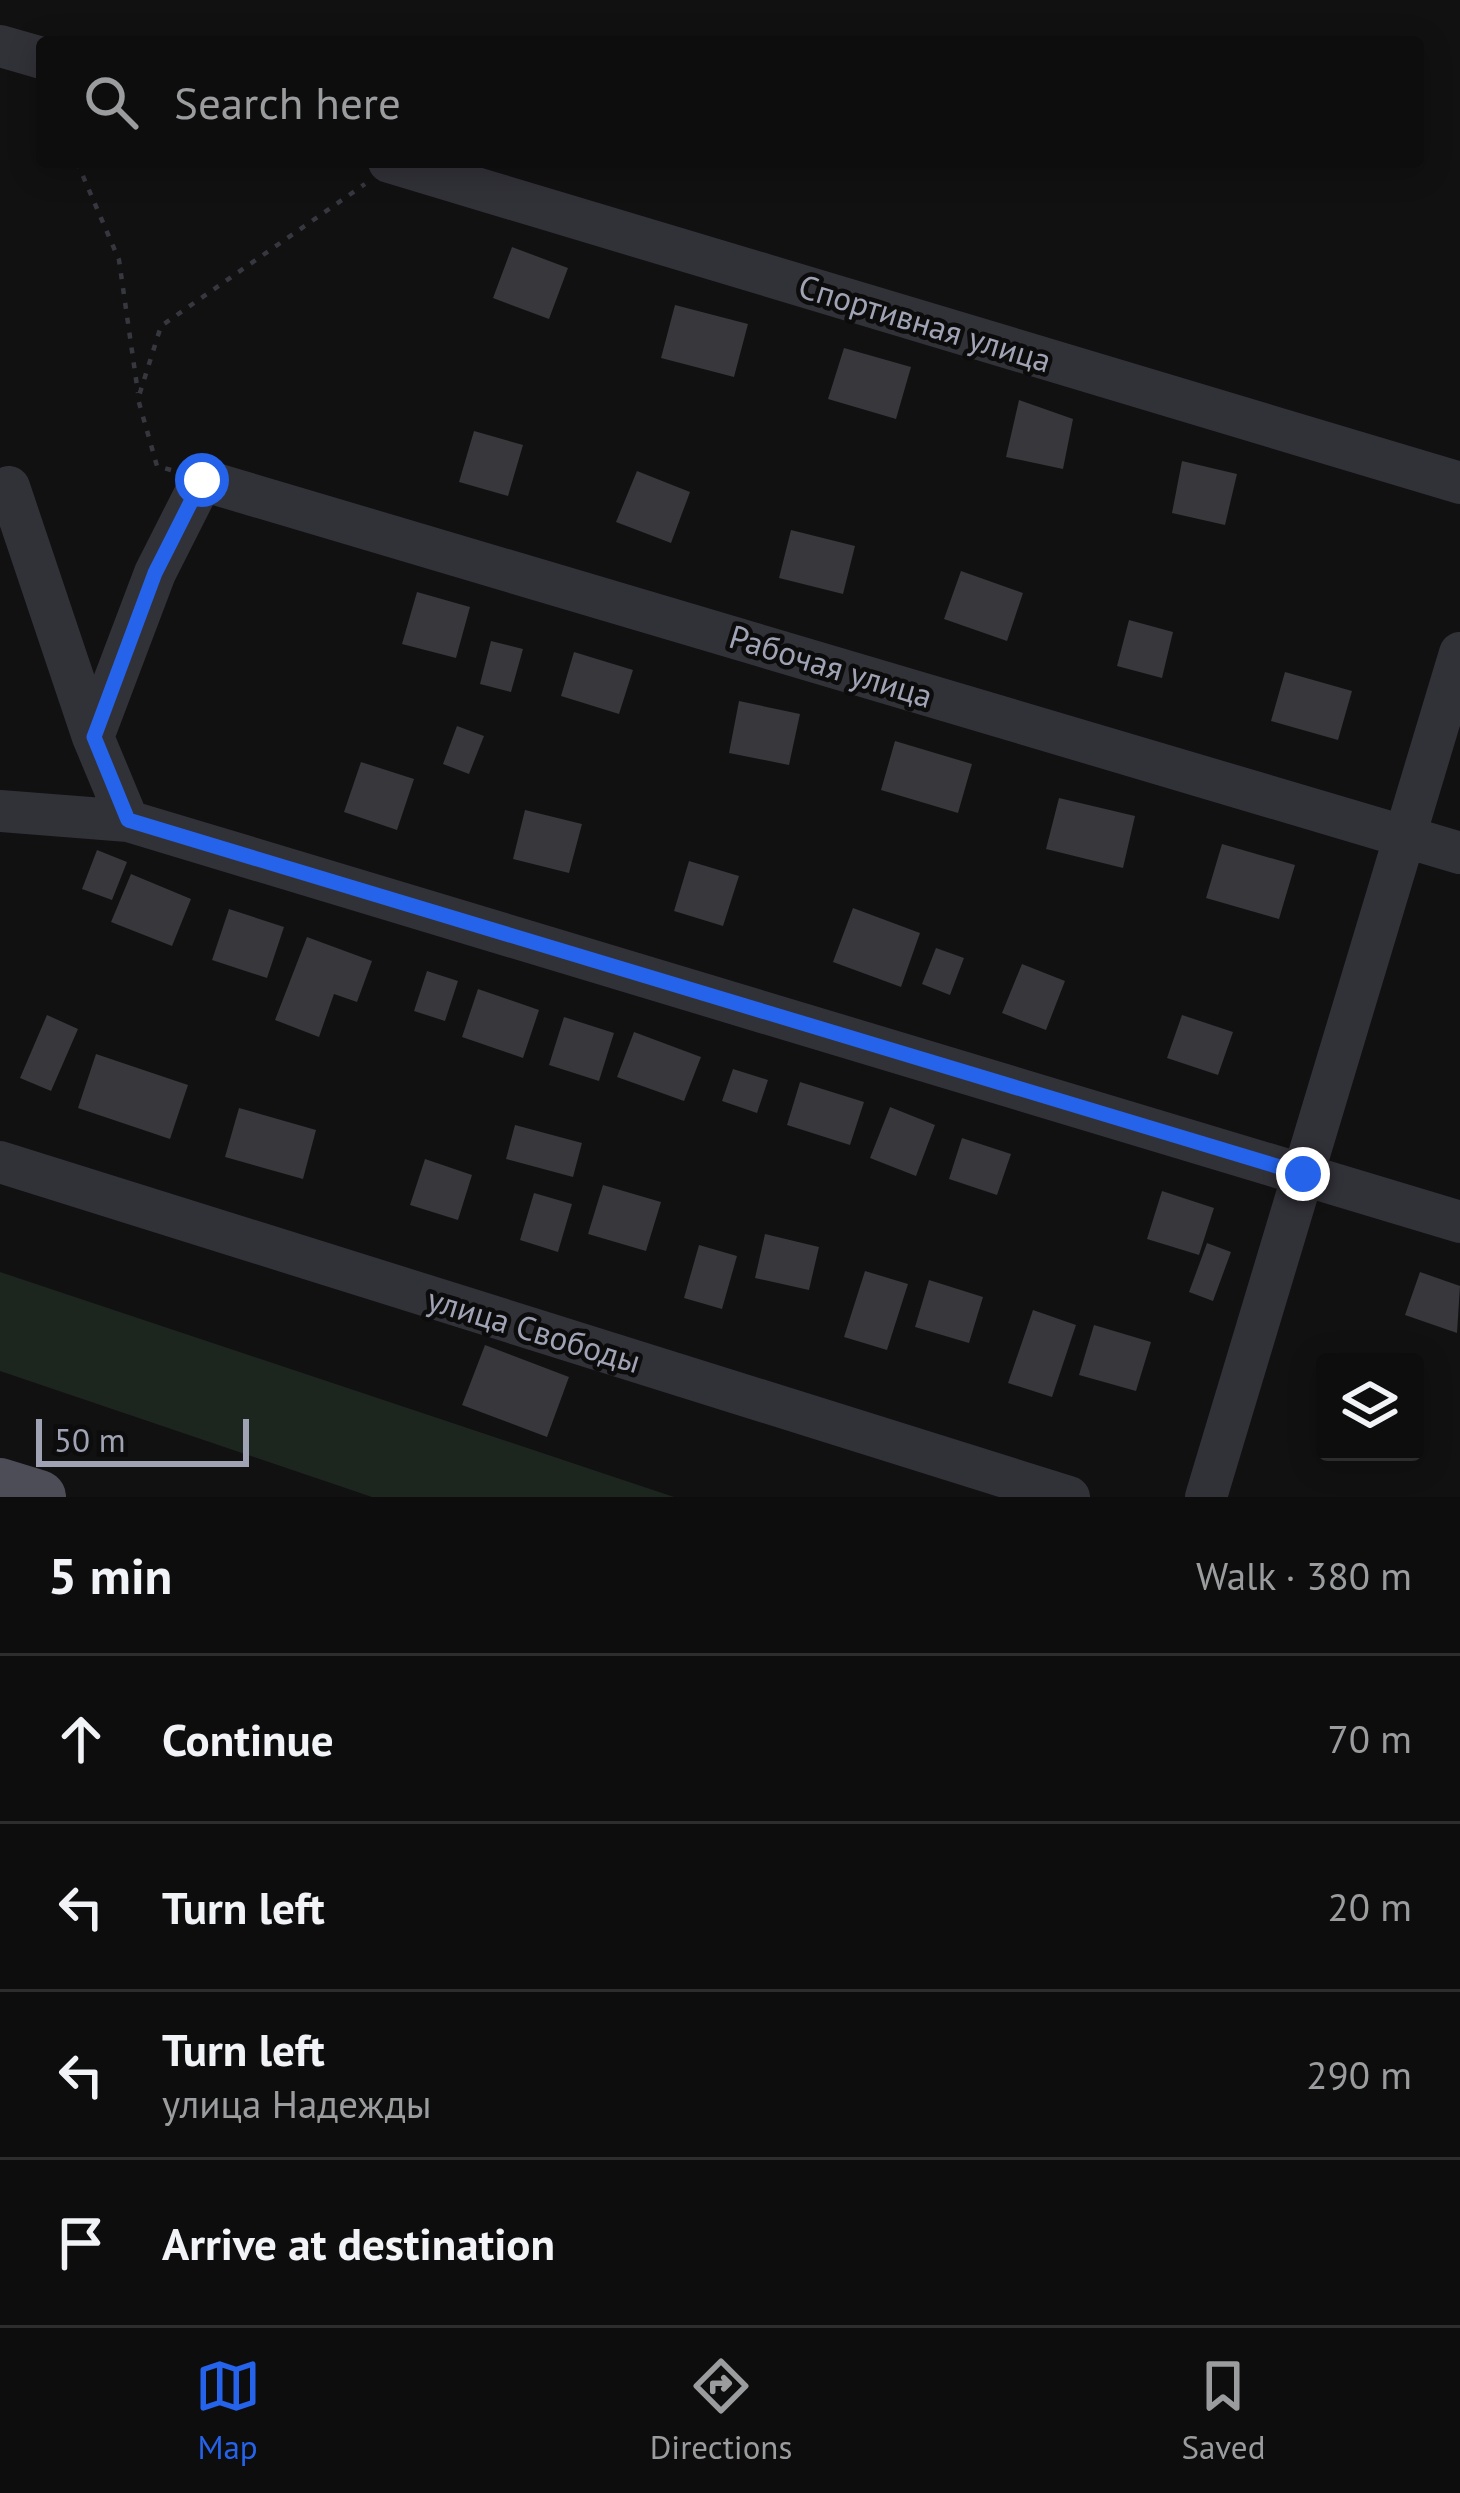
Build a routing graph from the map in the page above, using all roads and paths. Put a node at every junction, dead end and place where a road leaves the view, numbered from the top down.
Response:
1 (0, 46) edge
2 (36, 56) edge
3 (79, 168) edge
4 (385, 168) edge
5 (409, 168) edge
6 (138, 399) junction
7 (202, 480) junction
8 (1460, 483) edge
9 (9, 487) dead end
10 (1460, 653) edge
11 (94, 737) junction
12 (17, 812) edge
13 (128, 820) junction
14 (1405, 837) junction
15 (0, 849) edge
16 (1460, 853) edge
17 (0, 1162) edge
18 (1303, 1174) junction
19 (1460, 1222) edge
20 (0, 1485) edge
21 (39, 1497) edge
22 (1069, 1497) edge
23 (1206, 1497) edge

1 - 2 street
3 - 6 path
4 - 6 path
5 - 8 street, Спортивная улица
6 - 7 path
7 - 11 street
7 - 14 street, Рабочая улица
9 - 11 street
10 - 14 street
11 - 13 street
12 - 13 street
12 - 15 street
13 - 18 street
14 - 16 street, Рабочая улица
14 - 18 street
17 - 22 street, улица Свободы
18 - 19 street
18 - 23 street
20 - 21 main road

